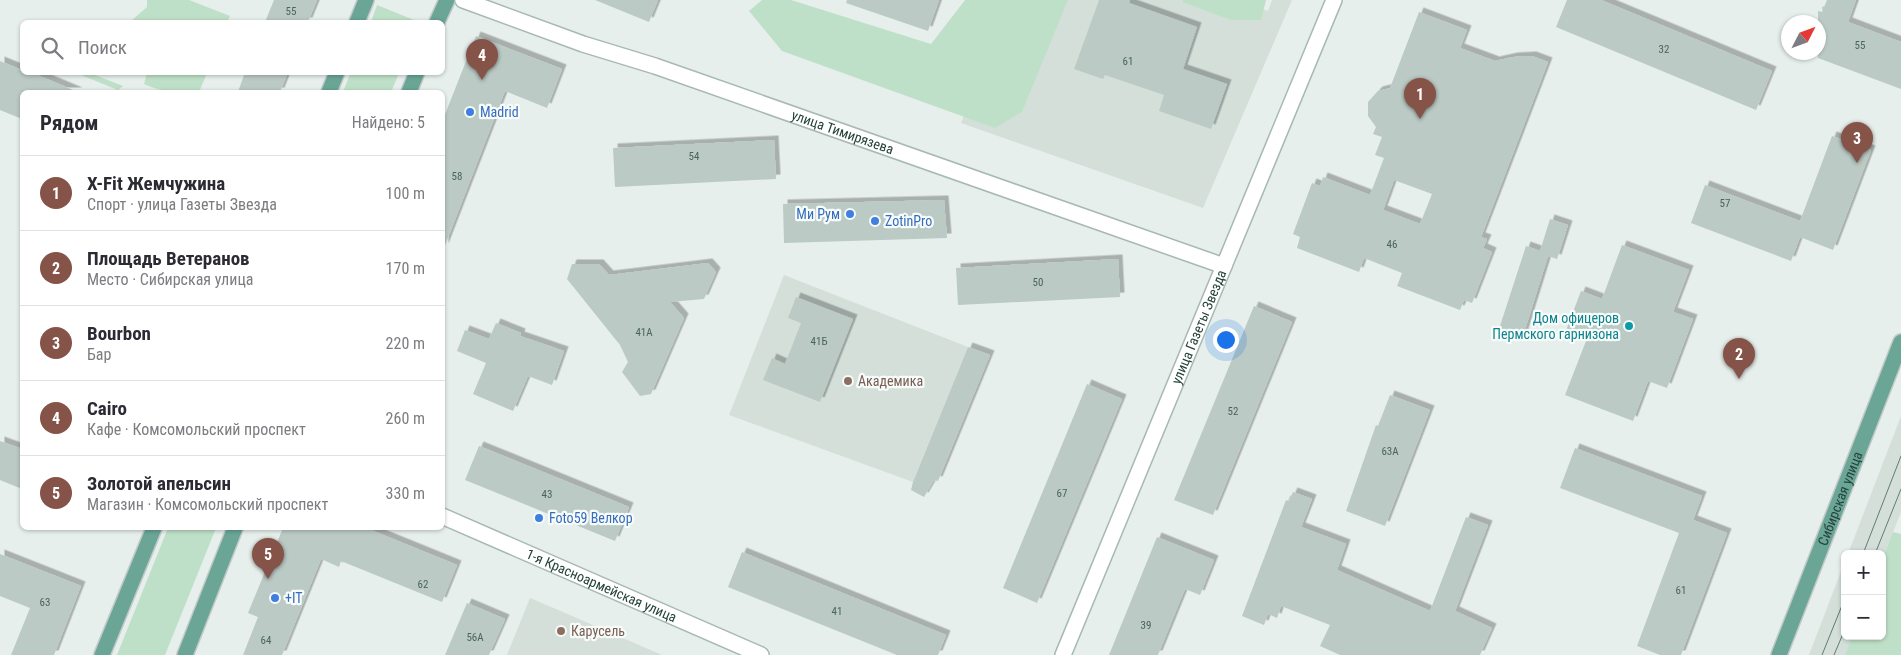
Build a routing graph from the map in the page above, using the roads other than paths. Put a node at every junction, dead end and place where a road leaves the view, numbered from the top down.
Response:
1 (366, 0) edge
2 (447, 0) edge
3 (463, 0) edge
4 (1334, 0) edge
5 (358, 20) edge
6 (438, 20) edge
7 (336, 75) edge
8 (416, 75) edge
9 (330, 90) edge
10 (410, 90) edge
11 (1224, 266) junction
12 (1901, 342) edge
13 (445, 517) edge
14 (153, 530) edge
15 (234, 530) edge
16 (102, 655) edge
17 (185, 655) edge
18 (761, 655) edge
19 (1063, 655) edge
20 (1778, 655) edge

1 - 5 main road
2 - 6 main road
3 - 11 street, улица Тимирязева
4 - 11 street, улица Газеты Звезда
7 - 9 main road
8 - 10 main road
11 - 19 street, улица Газеты Звезда
12 - 20 main road, Сибирская улица
13 - 18 street, 1-я Красноармейская улица
14 - 16 main road
15 - 17 main road

